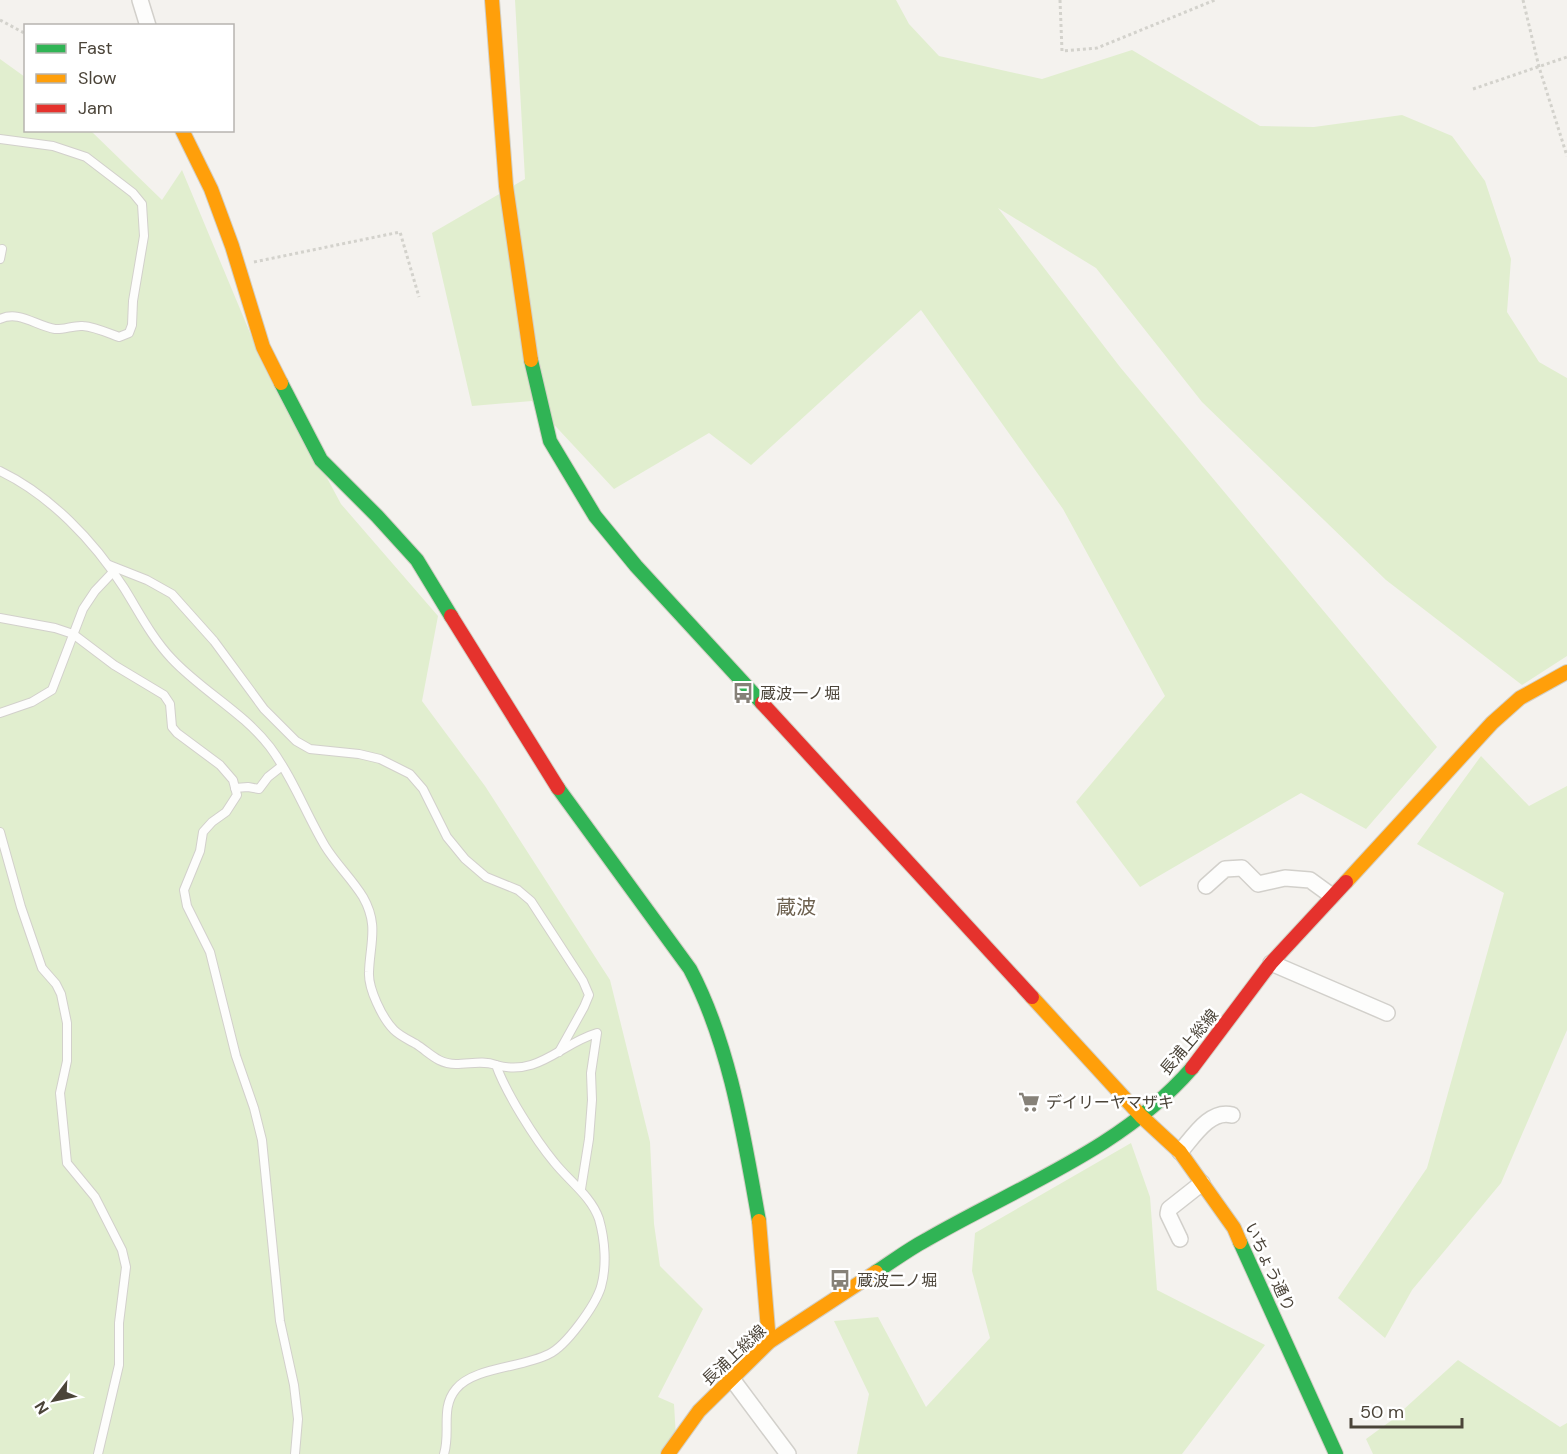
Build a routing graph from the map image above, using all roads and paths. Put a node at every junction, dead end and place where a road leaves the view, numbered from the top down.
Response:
1 (140, 0) edge
2 (492, 0) edge
3 (1060, 0) edge
4 (1215, 0) edge
5 (1523, 0) edge
6 (0, 20) edge
7 (147, 24) edge
8 (24, 33) edge
9 (1567, 57) edge
10 (1539, 67) junction
11 (1473, 89) dead end
12 (183, 132) edge
13 (0, 139) edge
14 (1567, 156) edge
15 (2, 249) dead end
16 (0, 259) edge
17 (238, 265) junction
18 (418, 297) dead end
19 (0, 319) edge
20 (0, 471) edge
21 (111, 568) junction
22 (0, 618) edge
23 (73, 634) junction
24 (1567, 672) edge
25 (0, 713) edge
26 (282, 766) junction
27 (235, 788) junction
28 (0, 832) edge
29 (1206, 886) dead end
30 (1332, 896) junction
31 (1271, 963) junction
32 (1387, 1013) dead end
33 (559, 1052) junction
34 (496, 1065) junction
35 (1232, 1115) dead end
36 (1141, 1116) junction
37 (1180, 1152) junction
38 (1203, 1183) junction
39 (581, 1189) junction
40 (1180, 1239) dead end
41 (769, 1342) junction
42 (732, 1379) junction
43 (98, 1454) edge
44 (295, 1454) edge
45 (444, 1454) edge
46 (668, 1454) edge
47 (788, 1454) edge
48 (1336, 1454) edge

1 - 7 street
2 - 36 street, いちょう通り
3 - 4 path
5 - 10 path
6 - 8 path
9 - 10 path
10 - 11 path
10 - 14 path
12 - 17 street
13 - 19 lane
15 - 16 lane
17 - 18 path
17 - 41 street
20 - 21 lane
21 - 23 lane
21 - 26 lane
21 - 33 lane
22 - 23 lane
23 - 25 lane
23 - 27 lane
24 - 30 street, 長浦上総線
26 - 27 lane
26 - 34 lane
27 - 44 lane
28 - 43 lane
29 - 30 street
30 - 31 street, 長浦上総線
31 - 32 street
31 - 36 street, 長浦上総線
33 - 34 lane
33 - 39 lane
34 - 39 lane
35 - 37 street
36 - 37 street, いちょう通り
36 - 41 street, 長浦上総線
37 - 38 street, いちょう通り
38 - 40 street
38 - 48 street, いちょう通り
39 - 45 lane
41 - 42 street, 長浦上総線
42 - 46 street, 長浦上総線
42 - 47 street

